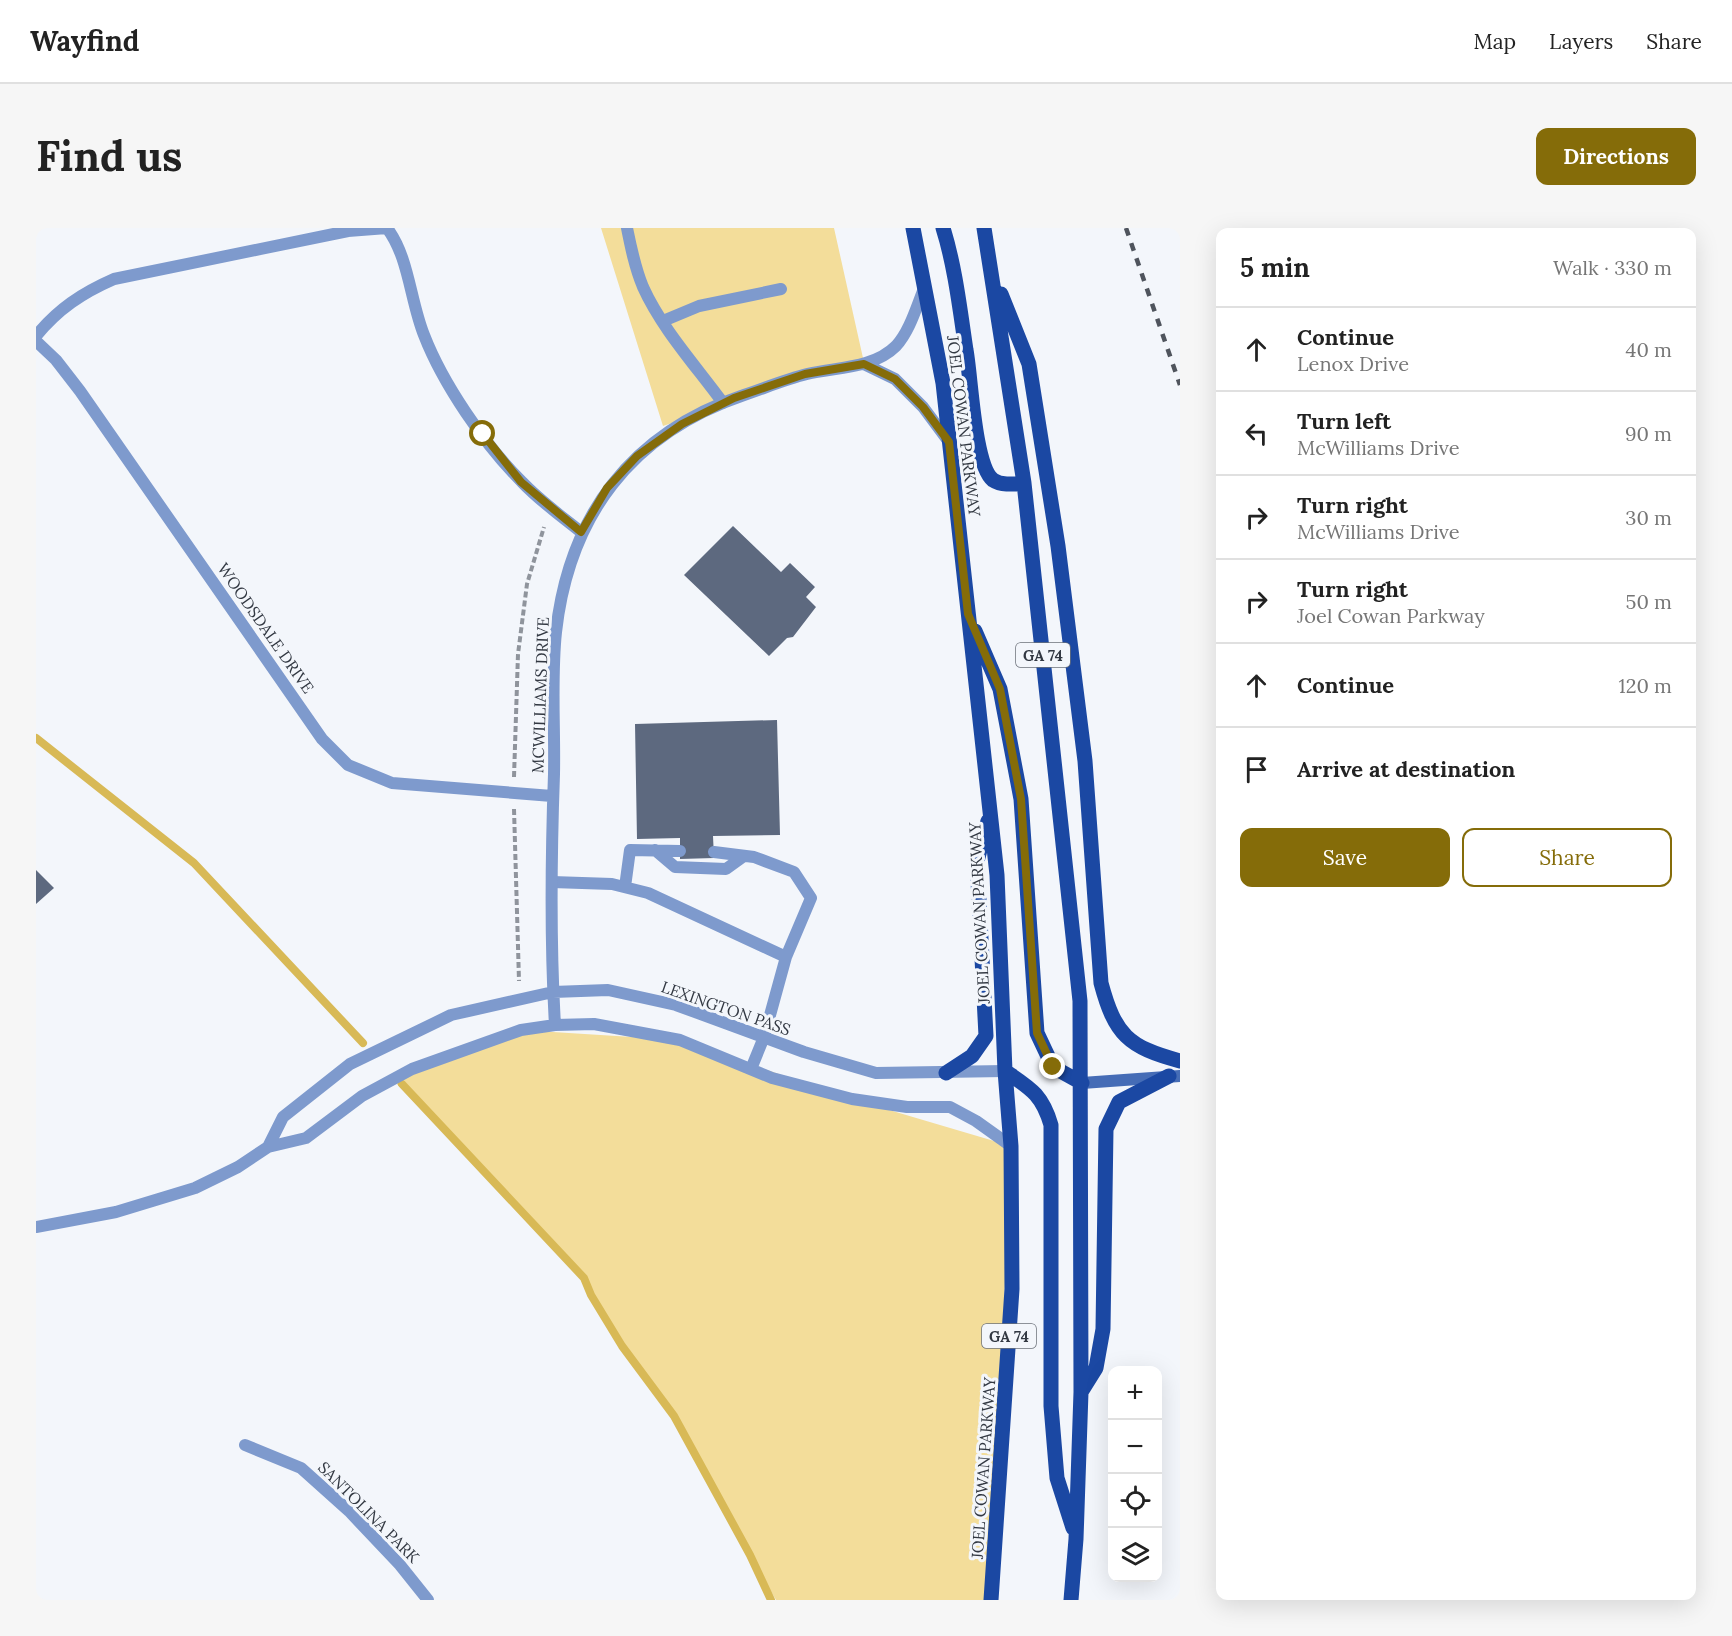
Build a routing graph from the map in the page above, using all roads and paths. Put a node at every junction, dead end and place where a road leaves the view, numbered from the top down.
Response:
1 (627, 228) edge
2 (913, 228) edge
3 (943, 228) edge
4 (984, 228) edge
5 (991, 270) junction
6 (925, 286) junction
7 (781, 289) dead end
8 (663, 321) junction
9 (36, 336) edge
10 (36, 341) edge
11 (864, 364) junction
12 (723, 403) junction
13 (949, 442) junction
14 (1024, 483) junction
15 (550, 507) junction
16 (581, 532) junction
17 (968, 614) junction
18 (514, 793) junction
19 (552, 796) junction
20 (991, 813) junction
21 (656, 850) junction
22 (680, 851) dead end
23 (714, 852) dead end
24 (744, 856) junction
25 (552, 882) junction
26 (625, 887) junction
27 (786, 957) junction
28 (553, 992) junction
29 (520, 998) junction
30 (555, 1025) junction
31 (764, 1037) junction
32 (1180, 1061) edge
33 (750, 1069) junction
34 (1005, 1071) junction
35 (946, 1074) junction
36 (1174, 1076) edge
37 (1082, 1083) junction
38 (1011, 1146) junction
39 (268, 1147) junction
40 (36, 1225) edge
41 (1081, 1392) junction
42 (245, 1445) dead end
43 (1076, 1539) junction
44 (428, 1600) edge
45 (991, 1600) edge
46 (1071, 1600) edge

1 - 8 street
2 - 6 main road, JOEL COWAN PARKWAY / GA 74
3 - 14 main road
4 - 5 main road, GA 74
5 - 14 main road, GA 74
5 - 32 main road
6 - 11 street, MCWILLIAMS DRIVE
6 - 13 main road, JOEL COWAN PARKWAY / GA 74
7 - 8 street
8 - 12 street
9 - 15 street
10 - 18 street, WOODSDALE DRIVE
11 - 12 street, MCWILLIAMS DRIVE
11 - 13 street
12 - 16 street, MCWILLIAMS DRIVE
13 - 17 main road, JOEL COWAN PARKWAY / GA 74
14 - 37 main road, GA 74
15 - 16 street
15 - 18 path
16 - 19 street, MCWILLIAMS DRIVE
17 - 20 main road, JOEL COWAN PARKWAY / GA 74
17 - 37 main road
18 - 19 street, WOODSDALE DRIVE
18 - 29 path
19 - 25 street, MCWILLIAMS DRIVE
20 - 34 main road, JOEL COWAN PARKWAY / GA 74
20 - 35 main road
21 - 22 street
21 - 24 street
21 - 26 street
23 - 24 street
24 - 27 street
25 - 26 street
25 - 28 street, MCWILLIAMS DRIVE
26 - 27 street
27 - 31 street
28 - 29 street, LEXINGTON PASS
28 - 30 street, MCWILLIAMS DRIVE
28 - 31 street, LEXINGTON PASS
29 - 39 street, LEXINGTON PASS
30 - 33 street, LEXINGTON PASS
30 - 39 street, LEXINGTON PASS
31 - 33 street
31 - 35 street, LEXINGTON PASS
33 - 38 street, LEXINGTON PASS
34 - 35 street, LEXINGTON PASS
34 - 38 main road, JOEL COWAN PARKWAY / GA 74
34 - 43 main road
36 - 37 street
36 - 41 main road
37 - 41 main road, GA 74
38 - 45 main road, JOEL COWAN PARKWAY / GA 74
39 - 40 street, LEXINGTON PASS
41 - 43 main road, GA 74
42 - 44 street, SANTOLINA PARK
43 - 46 main road, GA 74

